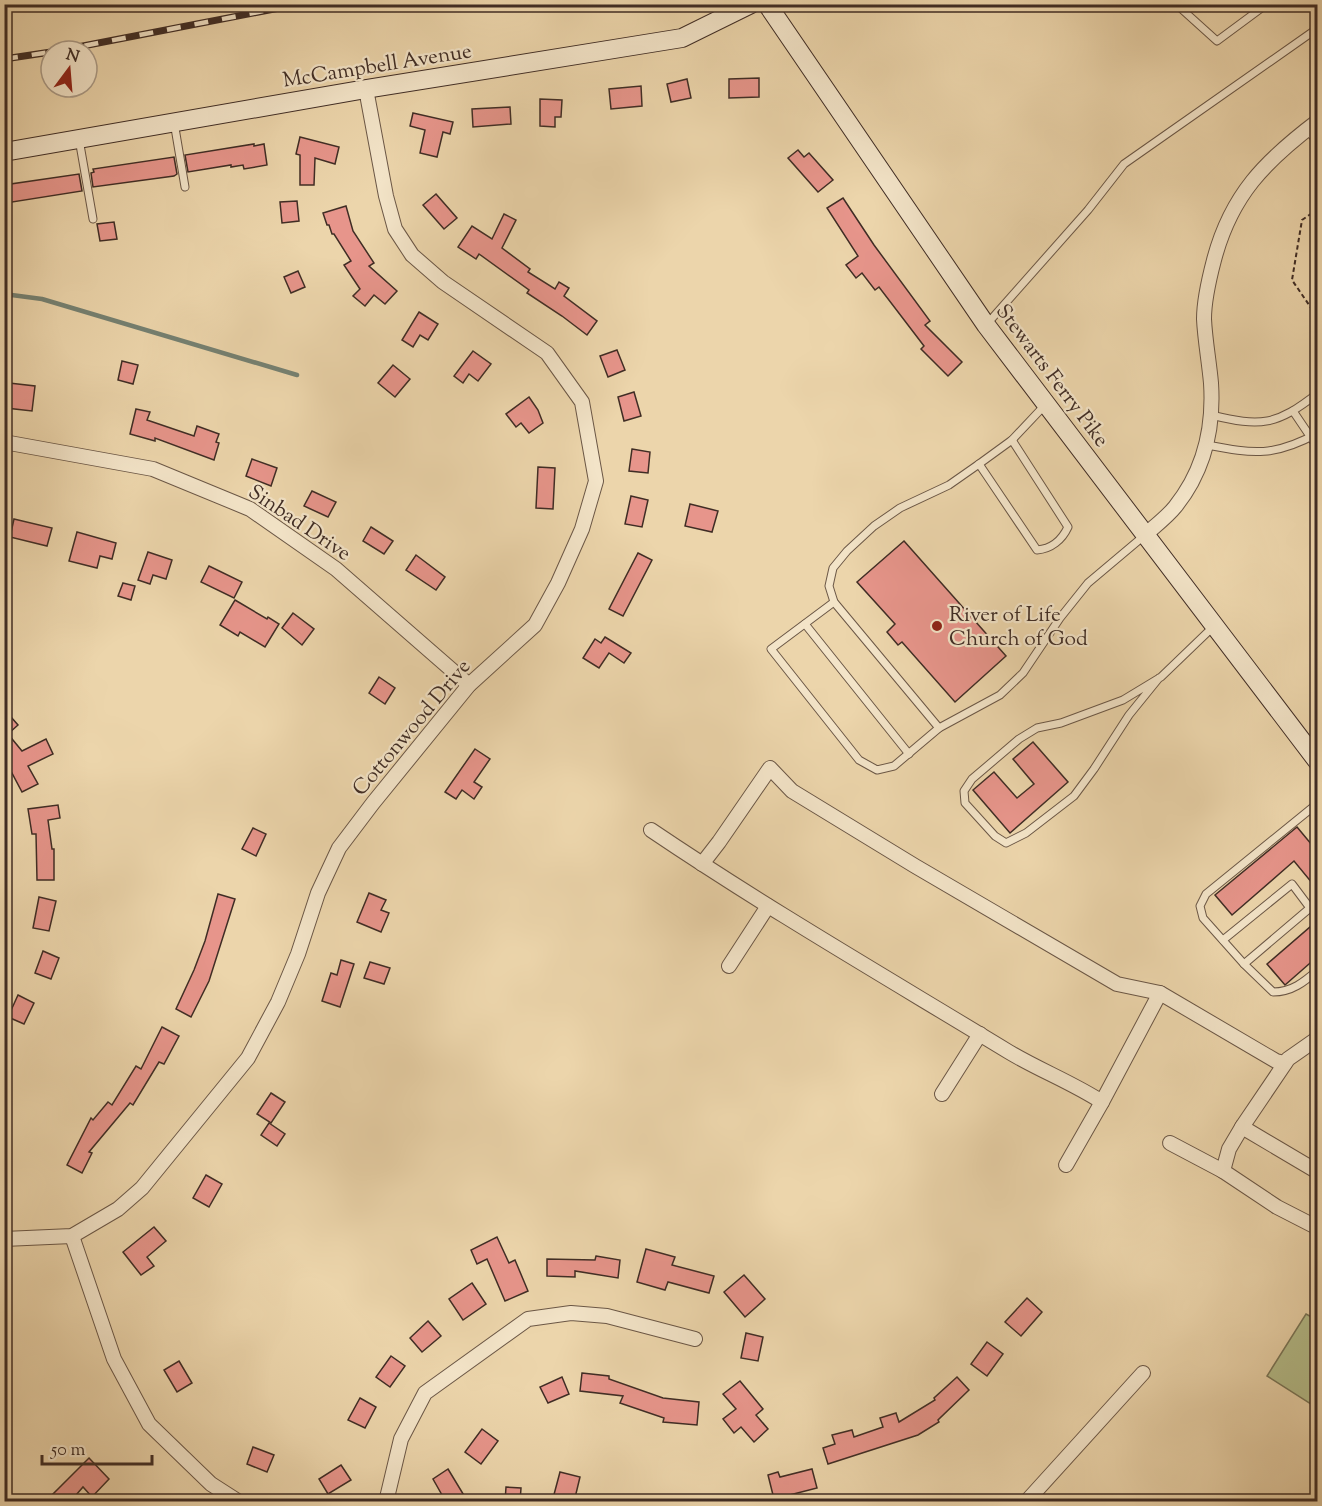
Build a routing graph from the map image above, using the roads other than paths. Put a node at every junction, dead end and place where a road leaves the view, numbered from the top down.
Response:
1 (751, 4) edge
2 (767, 4) edge
3 (1176, 4) edge
4 (1267, 4) edge
5 (1317, 28) edge
6 (366, 89) junction
7 (174, 123) junction
8 (1312, 125) edge
9 (79, 139) junction
10 (1317, 143) edge
11 (4, 152) edge
12 (185, 187) dead end
13 (93, 219) dead end
14 (986, 325) junction
15 (1317, 393) edge
16 (1046, 404) junction
17 (1293, 411) junction
18 (1211, 415) junction
19 (1314, 435) edge
20 (1012, 440) junction
21 (4, 442) edge
22 (1207, 445) junction
23 (1317, 448) edge
24 (979, 464) junction
25 (1146, 535) junction
26 (834, 602) junction
27 (805, 624) junction
28 (1214, 626) junction
29 (1159, 678) junction
30 (470, 685) junction
31 (939, 728) junction
32 (909, 753) junction
33 (1317, 762) edge
34 (1316, 808) edge
35 (651, 830) dead end
36 (702, 864) junction
37 (768, 906) junction
38 (1223, 940) junction
39 (1244, 964) junction
40 (729, 966) dead end
41 (1317, 970) edge
42 (1160, 993) junction
43 (980, 1034) junction
44 (1317, 1038) edge
45 (1285, 1063) junction
46 (942, 1094) dead end
47 (1102, 1102) junction
48 (1242, 1127) junction
49 (1170, 1143) dead end
50 (1066, 1165) dead end
51 (1223, 1171) junction
52 (1317, 1172) edge
53 (1317, 1228) edge
54 (72, 1236) junction
55 (4, 1239) edge
56 (695, 1339) dead end
57 (1143, 1373) dead end
58 (239, 1502) edge
59 (386, 1502) edge
60 (1026, 1502) edge

1 - 6 main road, McCampbell Avenue
2 - 14 main road, Stewarts Ferry Pike
3 - 4 lane
5 - 14 lane
6 - 7 main road, McCampbell Avenue
6 - 30 street, Cottonwood Drive
7 - 9 main road, McCampbell Avenue
7 - 12 lane
8 - 10 lane
8 - 18 street
9 - 11 main road, McCampbell Avenue
9 - 13 lane
14 - 16 main road, Stewarts Ferry Pike
15 - 17 lane
16 - 20 lane
16 - 25 main road, Stewarts Ferry Pike
17 - 18 lane
17 - 19 lane
18 - 22 street
19 - 22 lane
19 - 23 lane
20 - 24 lane
20 - 24 lane
21 - 30 street, Sinbad Drive
22 - 25 street
24 - 26 lane
25 - 28 main road, Stewarts Ferry Pike
25 - 31 lane
26 - 27 lane
26 - 31 lane
27 - 32 lane
27 - 32 lane
28 - 29 lane
28 - 33 main road, Stewarts Ferry Pike
29 - 29 lane
30 - 54 street, Cottonwood Drive
31 - 32 lane
34 - 38 lane
35 - 36 street
36 - 37 street
36 - 42 street
37 - 40 street
37 - 43 street
38 - 39 lane
38 - 39 lane
39 - 41 lane
42 - 45 street
42 - 47 street
43 - 46 street
43 - 47 street
44 - 45 street
45 - 48 street
47 - 50 street
48 - 51 street
48 - 52 street
49 - 51 street
51 - 53 street
54 - 55 street, Cottonwood Drive
54 - 58 street
56 - 59 street
57 - 60 street

